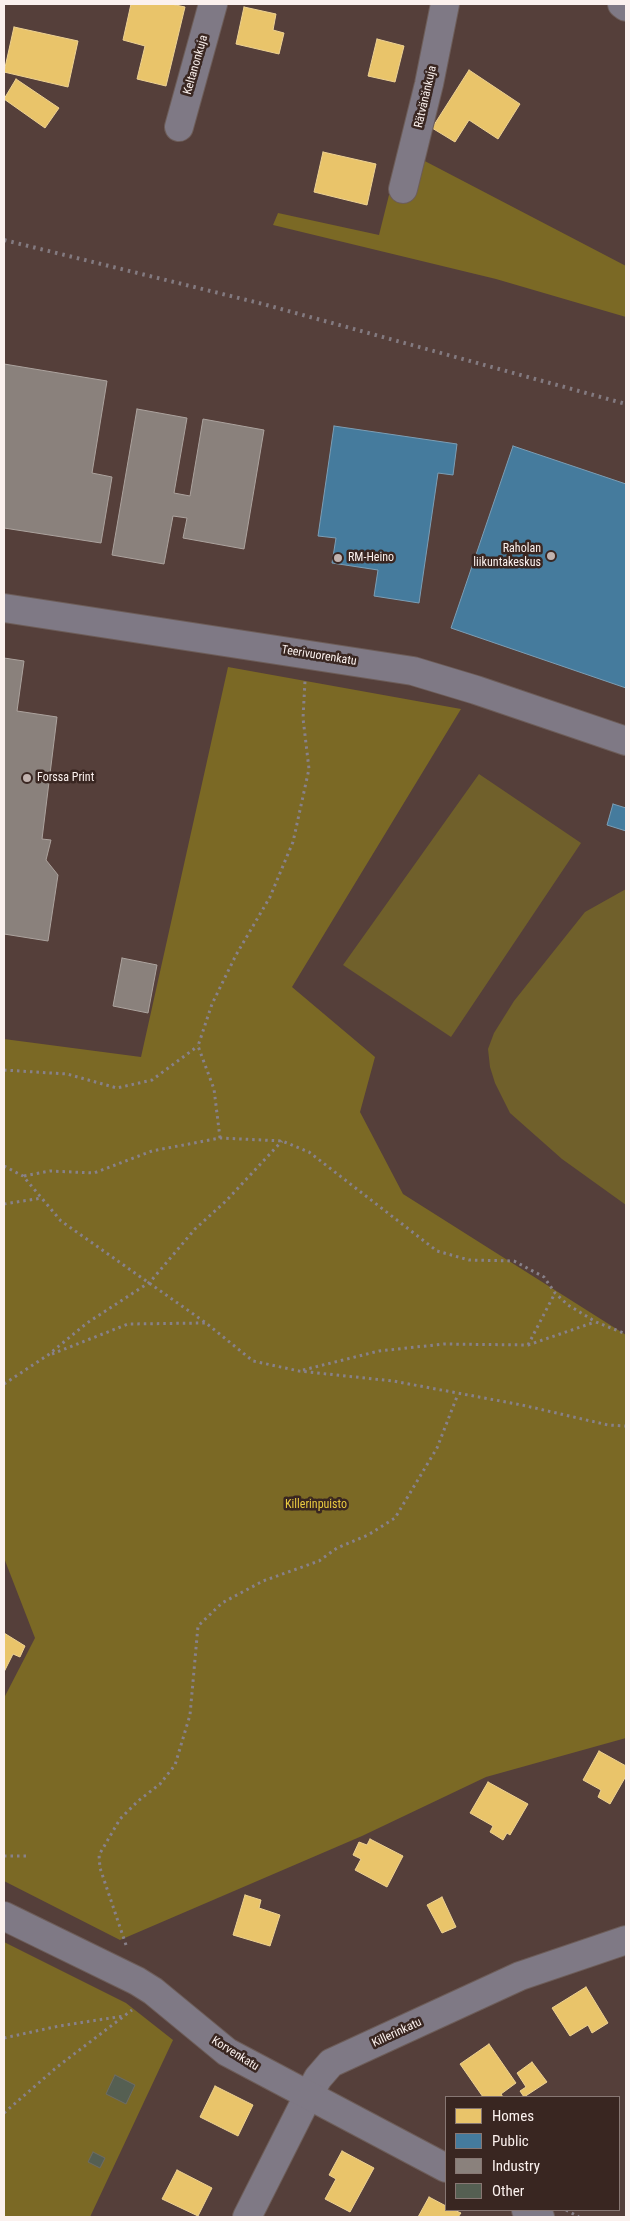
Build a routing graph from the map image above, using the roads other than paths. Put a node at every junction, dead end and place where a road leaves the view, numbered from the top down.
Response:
1 (213, 4) edge
2 (445, 4) edge
3 (622, 4) edge
4 (626, 6) edge
5 (179, 127) dead end
6 (403, 189) dead end
7 (4, 608) edge
8 (626, 741) edge
9 (4, 1916) edge
10 (626, 1940) edge
11 (308, 2096) junction
12 (445, 2167) edge
13 (528, 2211) edge
14 (247, 2217) edge
15 (540, 2217) edge

1 - 5 street, Keltanonkuja
2 - 6 street, Rätvänänkuja
3 - 4 street
7 - 8 street, Teerivuorenkatu
9 - 11 street, Korvenkatu
10 - 11 street, Killerinkatu
11 - 12 street, Korvenkatu
11 - 14 street, Killerinkatu
13 - 15 street

